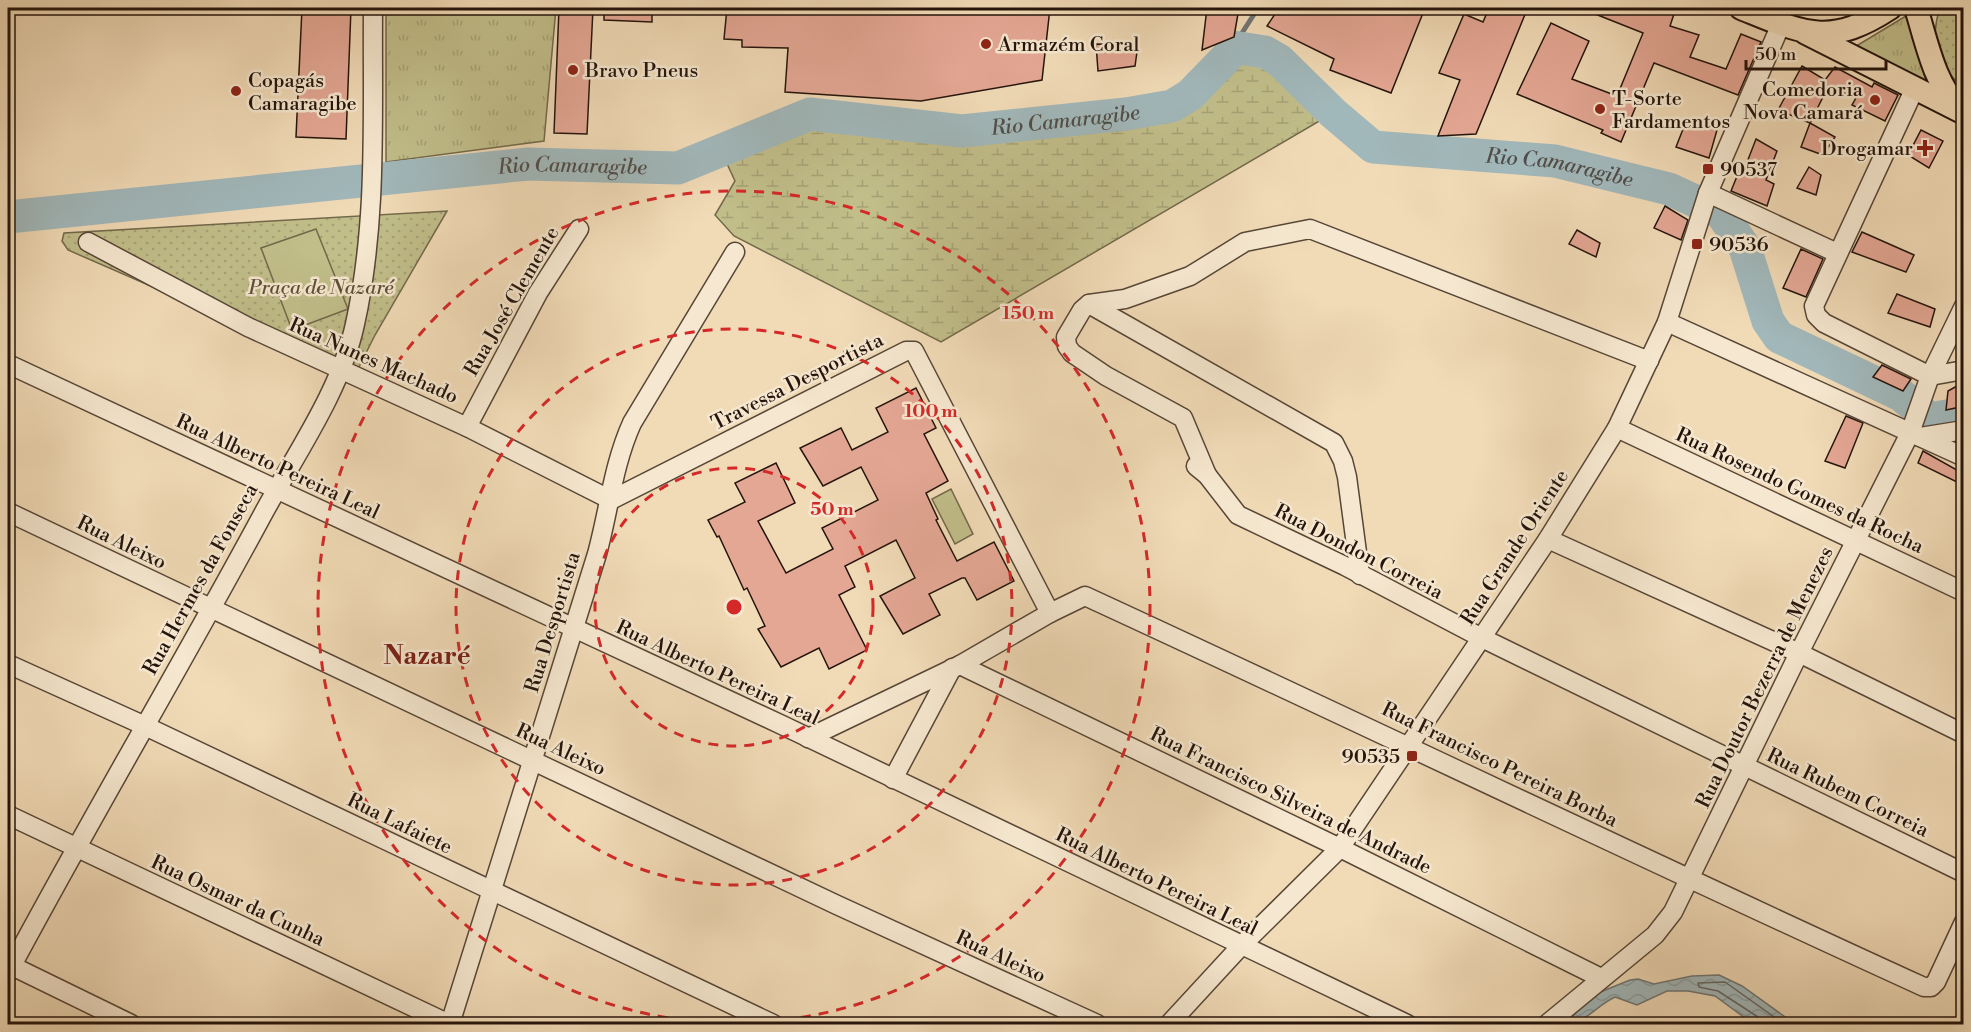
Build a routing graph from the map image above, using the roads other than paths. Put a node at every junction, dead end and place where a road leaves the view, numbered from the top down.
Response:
1 (373, 8) edge
2 (1741, 8) edge
3 (1890, 8) edge
4 (1916, 8) edge
5 (1781, 24) junction
6 (1806, 33) junction
7 (1914, 90) junction
8 (1963, 112) edge
9 (1704, 204) junction
10 (579, 229) dead end
11 (88, 242) dead end
12 (735, 252) dead end
13 (1837, 253) junction
14 (1089, 304) junction
15 (1964, 306) edge
16 (1667, 322) junction
17 (1649, 361) junction
18 (8, 364) edge
19 (341, 370) junction
20 (1964, 370) edge
21 (1930, 376) junction
22 (1917, 423) junction
23 (467, 427) junction
24 (1617, 428) junction
25 (1964, 430) edge
26 (1964, 457) edge
27 (276, 489) junction
28 (611, 500) junction
29 (8, 512) edge
30 (1548, 539) junction
31 (1856, 541) junction
32 (1360, 575) junction
33 (1964, 592) edge
34 (211, 610) junction
35 (1050, 613) junction
36 (573, 630) junction
37 (1482, 638) junction
38 (1799, 653) junction
39 (8, 664) edge
40 (956, 667) junction
41 (143, 725) junction
42 (1964, 734) edge
43 (808, 738) junction
44 (1411, 746) junction
45 (533, 760) junction
46 (1744, 766) junction
47 (893, 778) junction
48 (8, 815) edge
49 (77, 848) junction
50 (1340, 848) junction
51 (1964, 873) edge
52 (1690, 880) junction
53 (491, 892) junction
54 (1964, 922) edge
55 (1240, 946) junction
56 (9, 968) edge
57 (1601, 978) junction
58 (130, 1024) edge
59 (450, 1024) edge
60 (773, 1024) edge
61 (1097, 1024) edge
62 (1169, 1024) edge
63 (1407, 1024) edge
64 (1547, 1024) edge

1 - 19 street, Rua Hermes da Fonseca
2 - 5 main road
3 - 6 main road
4 - 8 main road
5 - 6 main road
5 - 9 street, Rua Grande Oriente
6 - 7 main road
7 - 8 main road
7 - 13 street
9 - 13 street
9 - 16 street, Rua Grande Oriente
10 - 23 street, Rua José Clemente
11 - 19 street, Rua Nunes Machado
12 - 28 street, Rua Desportista
13 - 21 street
14 - 17 street
14 - 32 street
14 - 32 street, Rua Dondon Correia
15 - 21 street, Rua Doutor Bezerra de Menezes
16 - 17 street, Rua Grande Oriente
16 - 22 street
17 - 24 street, Rua Grande Oriente
18 - 27 street, Rua Alberto Pereira Leal
19 - 23 street, Rua Nunes Machado
19 - 27 street, Rua Hermes da Fonseca
20 - 21 street
21 - 22 street, Rua Doutor Bezerra de Menezes
22 - 25 street
22 - 26 street
22 - 31 street, Rua Doutor Bezerra de Menezes
23 - 28 street, Rua Nunes Machado
24 - 30 street, Rua Grande Oriente
24 - 31 street, Rua Rosendo Gomes da Rocha
27 - 34 street, Rua Hermes da Fonseca
27 - 36 street, Rua Alberto Pereira Leal
28 - 35 street, Travessa Desportista
28 - 36 street, Rua Desportista
29 - 34 street, Rua Aleixo
30 - 37 street, Rua Grande Oriente
30 - 38 street
31 - 33 street, Rua Rosendo Gomes da Rocha
31 - 38 street, Rua Doutor Bezerra de Menezes
32 - 37 street, Rua Dondon Correia
34 - 41 street, Rua Hermes da Fonseca
34 - 45 street, Rua Aleixo
35 - 40 street
35 - 44 street, Rua Francisco Pereira Borba
36 - 43 street, Rua Alberto Pereira Leal
36 - 45 street, Rua Desportista
37 - 44 street, Rua Grande Oriente
37 - 46 street, Rua Dondon Correia
38 - 42 street
38 - 46 street, Rua Doutor Bezerra de Menezes
39 - 41 street, Rua Lafaiete
40 - 43 street
40 - 47 street
40 - 50 street, Rua Francisco Silveira de Andrade
41 - 49 street, Rua Hermes da Fonseca
41 - 53 street, Rua Lafaiete
43 - 47 street, Rua Alberto Pereira Leal
44 - 50 street, Rua Grande Oriente
44 - 52 street, Rua Francisco Pereira Borba
45 - 53 street, Rua Desportista
45 - 61 street, Rua Aleixo
46 - 51 street, Rua Rubem Correia
46 - 52 street, Rua Doutor Bezerra de Menezes
47 - 55 street, Rua Alberto Pereira Leal
48 - 49 street, Rua Osmar da Cunha
49 - 56 street, Rua Hermes da Fonseca
49 - 59 street, Rua Osmar da Cunha
50 - 55 street, Rua Grande Oriente
50 - 57 street, Rua Francisco Silveira de Andrade
52 - 54 street, Rua Francisco Pereira Borba
52 - 57 street, Rua Doutor Bezerra de Menezes
53 - 59 street, Rua Desportista
53 - 60 street, Rua Lafaiete
55 - 62 street, Rua Grande Oriente
55 - 63 street, Rua Alberto Pereira Leal
56 - 58 street
57 - 64 street, Rua Doutor Bezerra de Menezes

